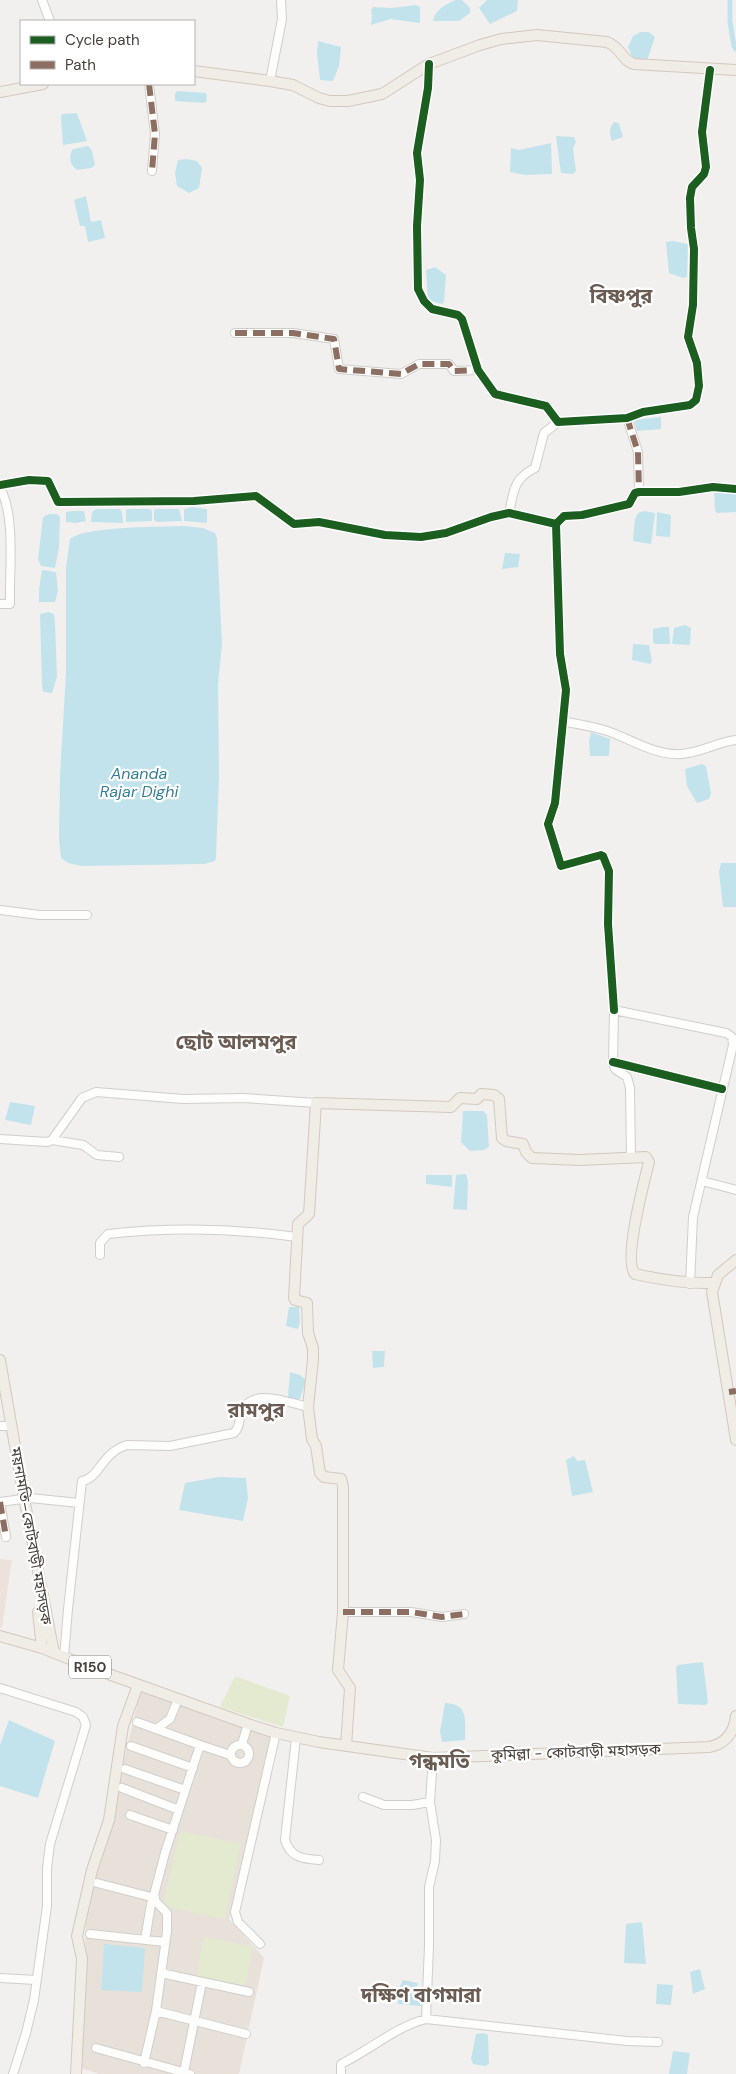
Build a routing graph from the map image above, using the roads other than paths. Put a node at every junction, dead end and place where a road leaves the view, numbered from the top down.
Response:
1 (42, 0) edge
2 (281, 0) edge
3 (50, 20) edge
4 (429, 64) junction
5 (710, 70) junction
6 (736, 70) edge
7 (195, 71) edge
8 (270, 81) junction
9 (38, 85) edge
10 (149, 85) edge
11 (0, 92) edge
12 (152, 171) dead end
13 (235, 333) dead end
14 (478, 370) junction
15 (627, 418) junction
16 (558, 422) junction
17 (736, 489) edge
18 (1, 491) edge
19 (638, 492) junction
20 (509, 513) junction
21 (556, 524) junction
22 (0, 574) edge
23 (10, 574) junction
24 (0, 604) edge
25 (562, 721) junction
26 (736, 740) edge
27 (0, 910) edge
28 (87, 915) dead end
29 (614, 1010) junction
30 (613, 1062) junction
31 (722, 1089) junction
32 (316, 1102) junction
33 (0, 1139) edge
34 (52, 1140) junction
35 (119, 1157) dead end
36 (631, 1158) junction
37 (702, 1181) junction
38 (736, 1190) edge
39 (297, 1237) junction
40 (100, 1256) dead end
41 (736, 1260) edge
42 (714, 1283) junction
43 (690, 1284) junction
44 (0, 1360) edge
45 (732, 1391) edge
46 (0, 1394) edge
47 (308, 1407) junction
48 (3, 1426) edge
49 (736, 1440) edge
50 (21, 1498) junction
51 (0, 1502) edge
52 (79, 1503) junction
53 (6, 1537) dead end
54 (343, 1612) junction
55 (464, 1614) dead end
56 (0, 1636) edge
57 (42, 1648) junction
58 (54, 1653) junction
59 (64, 1657) junction
60 (138, 1685) junction
61 (0, 1688) edge
62 (178, 1700) junction
63 (170, 1720) junction
64 (137, 1722) dead end
65 (736, 1722) edge
66 (248, 1724) junction
67 (156, 1729) junction
68 (276, 1733) junction
69 (178, 1737) junction
70 (296, 1738) junction
71 (242, 1744) junction
72 (200, 1745) junction
73 (131, 1746) dead end
74 (346, 1746) junction
75 (230, 1754) junction
76 (433, 1758) junction
77 (192, 1768) junction
78 (125, 1769) dead end
79 (122, 1788) dead end
80 (186, 1790) junction
81 (363, 1797) dead end
82 (430, 1802) junction
83 (179, 1810) junction
84 (130, 1815) dead end
85 (173, 1830) junction
86 (319, 1860) dead end
87 (97, 1883) dead end
88 (155, 1898) junction
89 (90, 1934) dead end
90 (145, 1940) junction
91 (166, 1942) junction
92 (260, 1944) dead end
93 (162, 1973) junction
94 (0, 1978) edge
95 (36, 1980) junction
96 (202, 1982) junction
97 (249, 1992) dead end
98 (156, 2011) junction
99 (426, 2019) junction
100 (246, 2034) dead end
101 (658, 2042) dead end
102 (96, 2048) dead end
103 (144, 2062) junction
104 (187, 2073) edge
105 (13, 2074) edge
106 (76, 2074) edge
107 (341, 2074) edge

1 - 3 street
2 - 8 street
4 - 5 main road
4 - 8 main road
4 - 14 street
5 - 6 main road
5 - 15 street
7 - 8 main road
9 - 11 main road
10 - 12 street
13 - 14 street
14 - 16 street
15 - 16 street
15 - 19 street
16 - 20 street
17 - 19 street
18 - 20 street
18 - 23 street
19 - 21 street
20 - 21 street
21 - 25 street
22 - 23 street
23 - 24 street
25 - 26 street
25 - 29 street
27 - 28 street
29 - 30 street
29 - 31 street
30 - 31 street
30 - 36 street
31 - 37 street
32 - 34 street
32 - 36 main road
32 - 39 main road
33 - 34 street
34 - 35 street
36 - 43 main road
37 - 38 street
37 - 43 street
39 - 40 street
39 - 47 main road
41 - 42 main road
42 - 43 main road
42 - 45 main road
44 - 50 main road, ময়নামতি–কোটবাড়ী মহাসড়ক
45 - 49 main road
46 - 48 main road, ময়নামতি–কোটবাড়ী মহাসড়ক
47 - 52 street
47 - 54 main road
48 - 50 main road, ময়নামতি–কোটবাড়ী মহাসড়ক
50 - 51 street
50 - 52 street
50 - 57 main road, ময়নামতি–কোটবাড়ী মহাসড়ক
50 - 58 main road, ময়নামতি–কোটবাড়ী মহাসড়ক
51 - 53 street
52 - 59 street
54 - 55 street
54 - 74 main road
56 - 57 main road, R150
57 - 58 main road, R150
58 - 59 main road, R150
59 - 60 main road, R150
60 - 62 main road, কুমিল্লা - কোটবাড়ী মহাসড়ক / R150
60 - 106 main road
61 - 95 street
62 - 63 street
62 - 66 main road, কুমিল্লা - কোটবাড়ী মহাসড়ক / R150
63 - 67 street
63 - 69 street
64 - 67 street
65 - 76 main road, কুমিল্লা - কোটবাড়ী মহাসড়ক / R150
66 - 68 main road, কুমিল্লা - কোটবাড়ী মহাসড়ক / R150
66 - 71 street
67 - 69 street
68 - 70 main road, কুমিল্লা - কোটবাড়ী মহাসড়ক / R150
68 - 92 street
69 - 72 street
70 - 74 main road, কুমিল্লা - কোটবাড়ী মহাসড়ক / R150
70 - 86 street
71 - 75 street
71 - 75 street
72 - 75 street
72 - 77 street
73 - 77 street
74 - 76 main road, কুমিল্লা - কোটবাড়ী মহাসড়ক / R150
76 - 82 street
77 - 80 street
78 - 80 street
79 - 83 street
80 - 83 street
81 - 82 street
82 - 99 street
83 - 85 street
84 - 85 street
85 - 88 street
87 - 88 street
88 - 90 street
88 - 91 street
89 - 90 street
90 - 91 street
91 - 93 street
93 - 96 street
93 - 98 street
94 - 95 street
95 - 105 street
96 - 97 street
96 - 104 street
98 - 100 street
98 - 103 street
99 - 101 street
99 - 107 street
102 - 103 street
103 - 104 street

